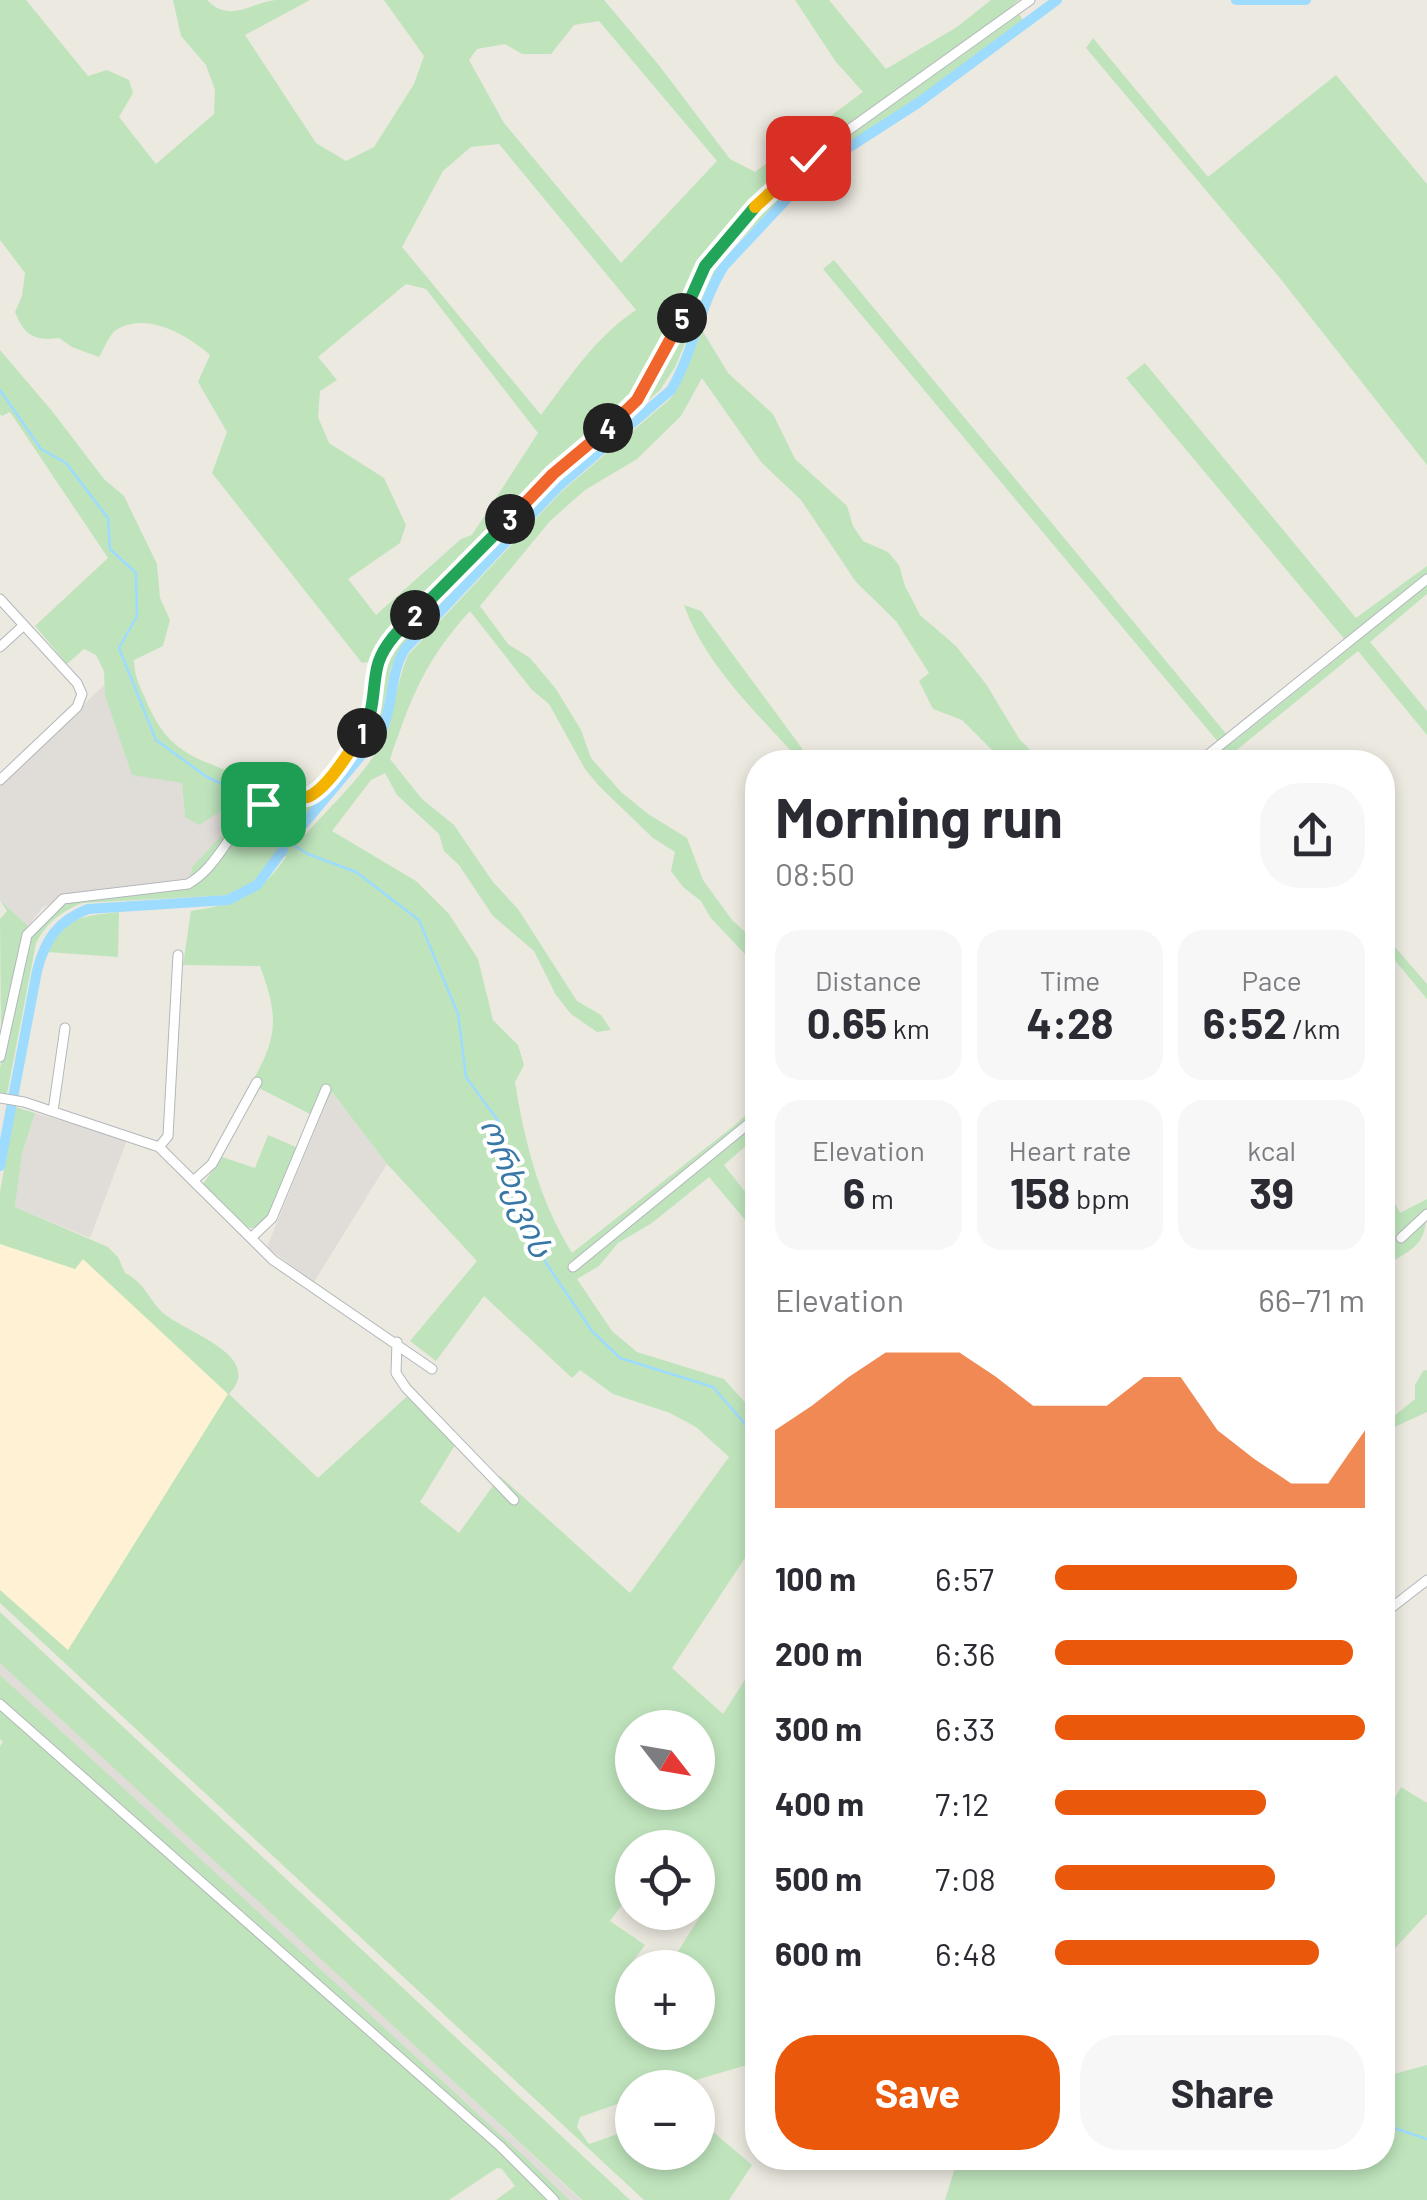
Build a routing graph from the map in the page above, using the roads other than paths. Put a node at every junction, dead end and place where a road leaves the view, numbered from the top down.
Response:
1 (1030, 0) edge
2 (1427, 579) edge
3 (0, 599) edge
4 (24, 624) junction
5 (0, 647) edge
6 (1214, 750) edge
7 (0, 780) edge
8 (178, 954) dead end
9 (65, 1028) dead end
10 (0, 1057) edge
11 (257, 1082) dead end
12 (326, 1089) dead end
13 (3, 1098) edge
14 (53, 1111) junction
15 (745, 1127) edge
16 (159, 1146) junction
17 (193, 1181) junction
18 (1427, 1214) edge
19 (251, 1238) junction
20 (1400, 1238) dead end
21 (573, 1267) dead end
22 (397, 1342) junction
23 (432, 1369) dead end
24 (514, 1500) dead end
25 (1427, 1580) edge
26 (1395, 1606) edge
27 (0, 1704) edge
28 (554, 2200) edge

1 - 10 street
2 - 6 street
3 - 4 street
4 - 5 street
4 - 7 street
8 - 16 street
9 - 14 street
11 - 17 street
12 - 19 street
13 - 14 street
14 - 16 street
15 - 21 street
16 - 17 street
17 - 19 street
18 - 20 street
19 - 22 street
22 - 23 street
22 - 24 street
25 - 26 street
27 - 28 street

